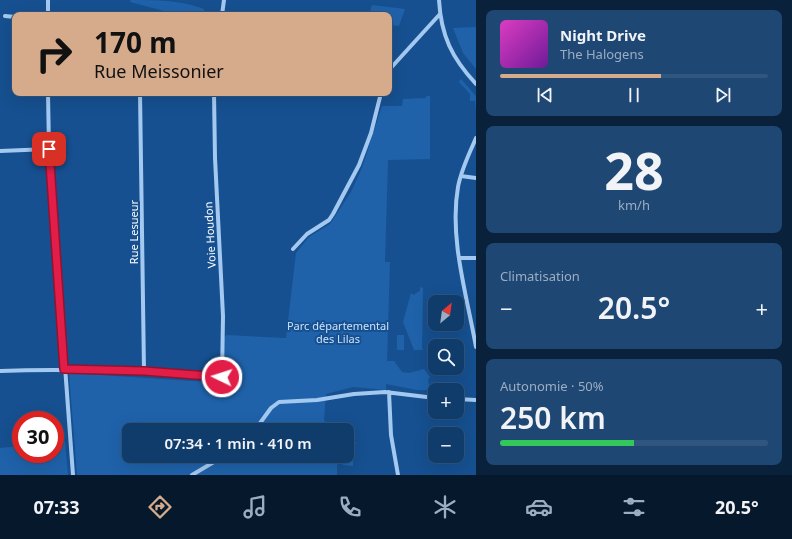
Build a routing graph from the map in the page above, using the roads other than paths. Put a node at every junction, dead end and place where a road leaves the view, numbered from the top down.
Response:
1 (48, 0) edge
2 (224, 0) edge
3 (439, 0) edge
4 (48, 12) edge
5 (222, 12) edge
6 (440, 14) junction
7 (5, 16) dead end
8 (12, 17) edge
9 (392, 67) edge
10 (476, 84) edge
11 (48, 96) edge
12 (140, 96) edge
13 (214, 96) edge
14 (380, 96) edge
15 (476, 138) edge
16 (49, 149) junction
17 (0, 151) edge
18 (461, 176) junction
19 (476, 178) edge
20 (293, 249) dead end
21 (460, 258) junction
22 (476, 258) edge
23 (476, 347) edge
24 (64, 369) junction
25 (0, 371) edge
26 (144, 371) junction
27 (389, 392) junction
28 (428, 397) edge
29 (464, 399) edge
30 (476, 400) edge
31 (261, 423) edge
32 (212, 463) edge
33 (73, 475) edge
34 (192, 475) edge
35 (398, 475) edge

1 - 4 street
2 - 5 street
3 - 6 street
6 - 9 street
6 - 10 street
7 - 8 street
11 - 16 street
12 - 26 street, Rue Lesueur
13 - 26 street, Voie Houdon
14 - 20 street
15 - 18 street
16 - 17 street
16 - 24 street
18 - 19 street
18 - 21 street
21 - 22 street
21 - 23 street
24 - 25 street
24 - 26 street
24 - 33 street
27 - 28 street
27 - 31 street
27 - 35 street
29 - 30 street
32 - 34 street

